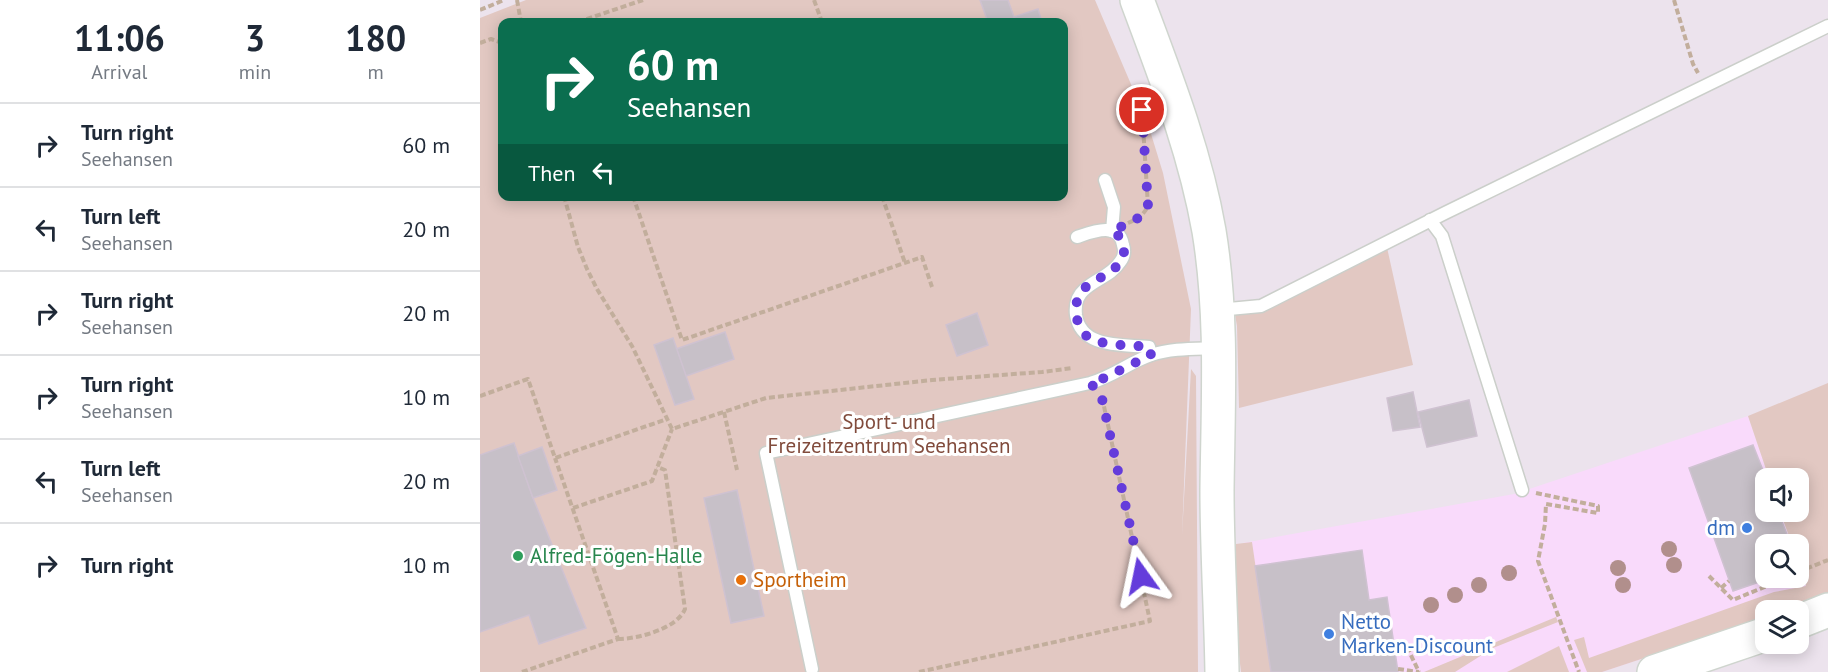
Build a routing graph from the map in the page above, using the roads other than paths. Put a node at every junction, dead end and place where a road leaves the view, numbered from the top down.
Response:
1 (1137, 0) edge
2 (1828, 26) edge
3 (1105, 180) dead end
4 (1430, 220) junction
5 (1112, 231) junction
6 (1077, 237) dead end
7 (1218, 310) junction
8 (1219, 348) junction
9 (1151, 355) junction
10 (1522, 490) road end
11 (1828, 610) edge
12 (1809, 618) edge
13 (1755, 638) edge
14 (812, 669) dead end
15 (1222, 672) edge
16 (1654, 672) edge

1 - 7 main road
2 - 4 lane
3 - 5 lane
4 - 7 lane
4 - 10 lane
5 - 6 lane
5 - 9 lane
7 - 8 main road
8 - 9 lane
8 - 15 main road
9 - 14 lane
11 - 12 main road
13 - 16 main road

